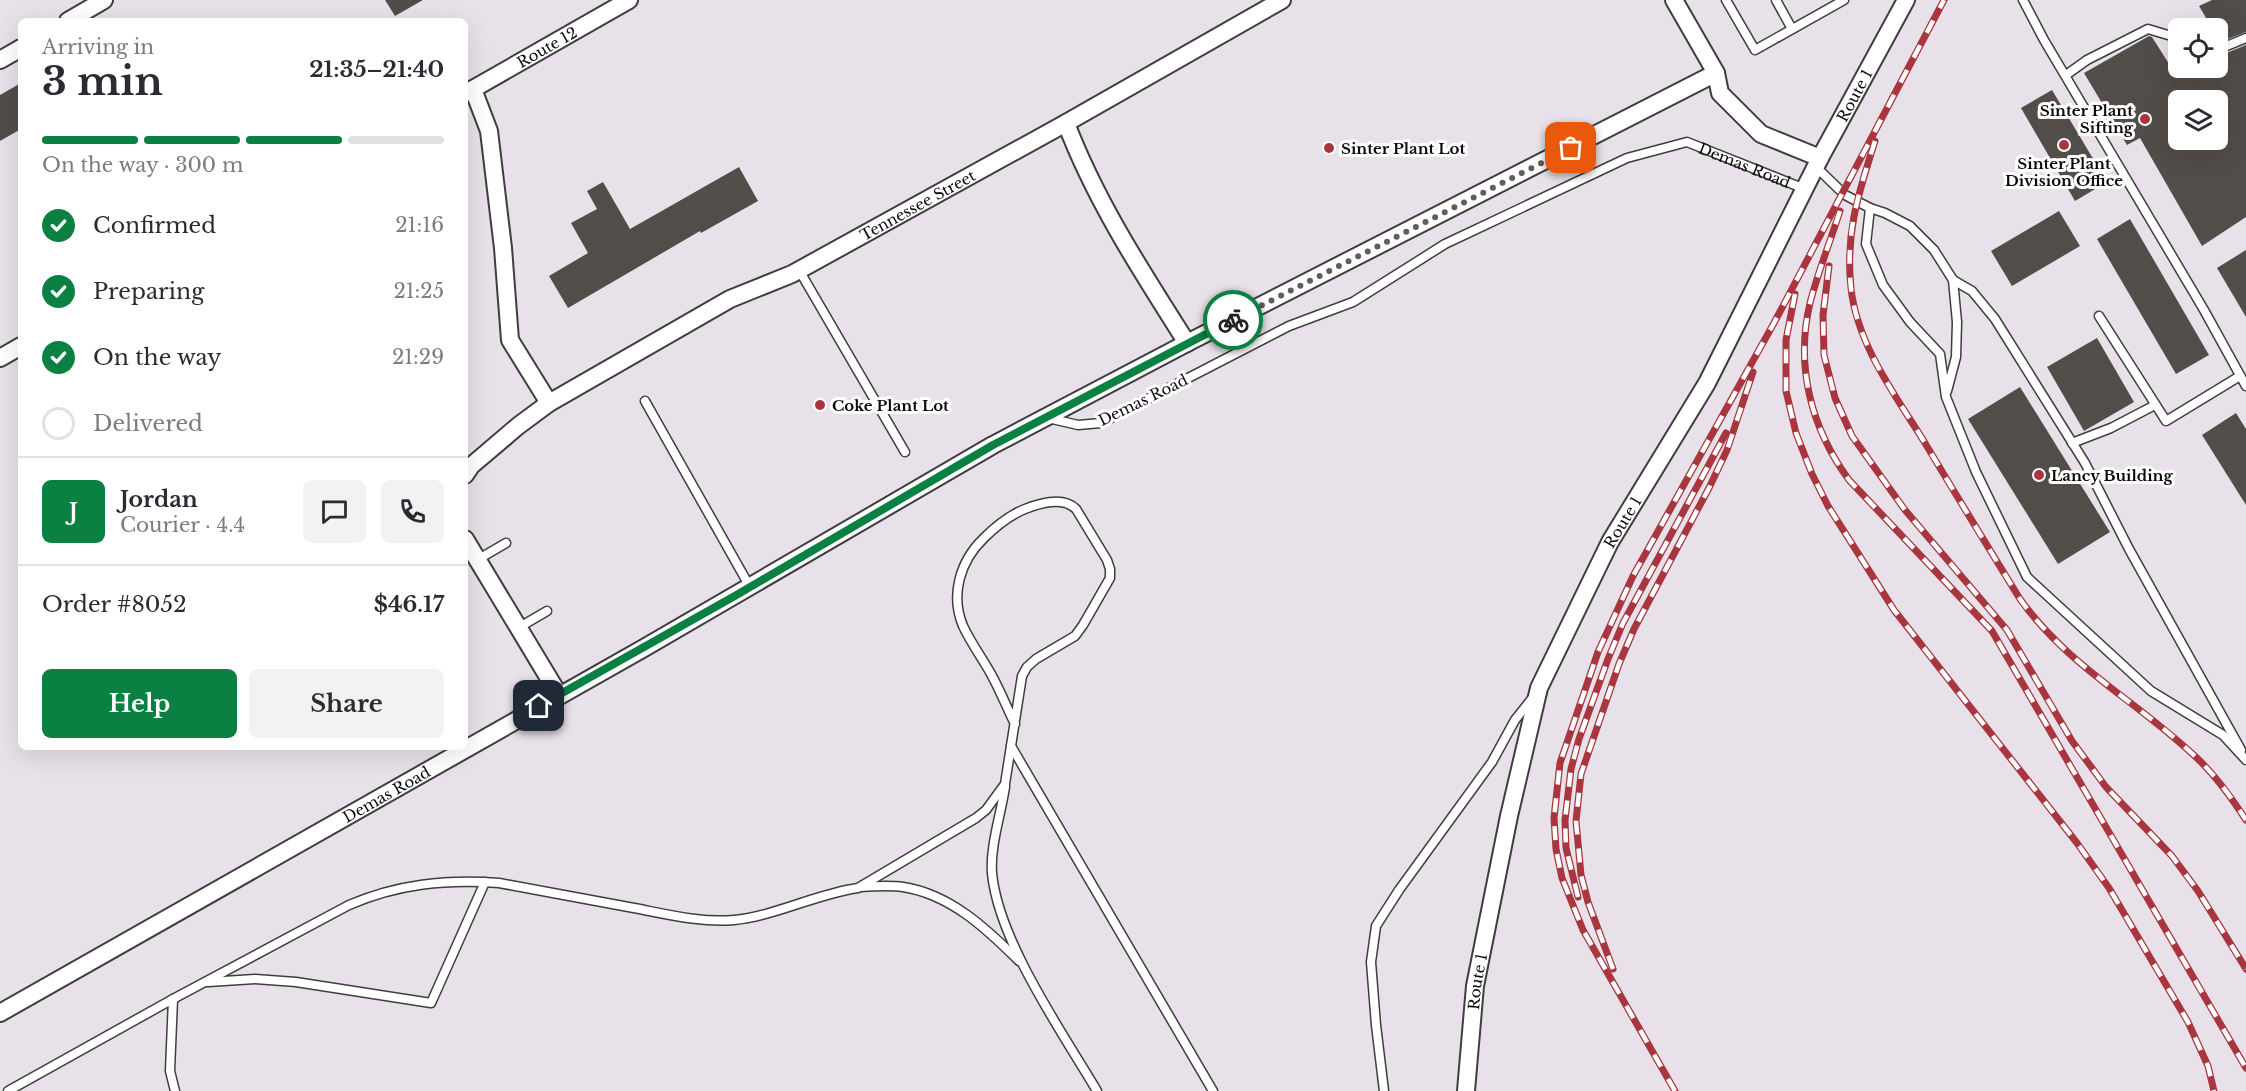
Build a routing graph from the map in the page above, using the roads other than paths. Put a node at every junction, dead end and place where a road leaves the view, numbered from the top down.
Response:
1 (104, 0) edge
2 (629, 0) edge
3 (1282, 0) edge
4 (1674, 0) edge
5 (1726, 0) edge
6 (1776, 0) edge
7 (1842, 0) edge
8 (1906, 0) edge
9 (2023, 0) edge
10 (73, 18) edge
11 (1792, 29) junction
12 (2168, 35) edge
13 (2246, 38) edge
14 (2228, 45) edge
15 (18, 50) edge
16 (0, 60) edge
17 (1716, 73) junction
18 (2066, 75) junction
19 (469, 91) edge
20 (1066, 123) junction
21 (1818, 163) junction
22 (1805, 189) junction
23 (1870, 208) junction
24 (799, 270) junction
25 (1953, 280) junction
26 (2099, 316) dead end
27 (1186, 343) junction
28 (18, 348) edge
29 (0, 358) edge
30 (2240, 376) junction
31 (2246, 386) edge
32 (1946, 397) junction
33 (645, 401) dead end
34 (549, 403) junction
35 (2155, 405) junction
36 (1044, 418) junction
37 (2072, 443) junction
38 (905, 452) dead end
39 (468, 470) edge
40 (506, 543) dead end
41 (468, 544) edge
42 (477, 560) junction
43 (750, 587) junction
44 (547, 611) dead end
45 (518, 628) junction
46 (1539, 688) junction
47 (559, 695) junction
48 (1015, 724) junction
49 (1011, 746) junction
50 (468, 747) edge
51 (463, 750) edge
52 (2246, 760) edge
53 (1005, 784) junction
54 (485, 882) junction
55 (858, 888) junction
56 (1023, 965) junction
57 (205, 982) junction
58 (173, 999) junction
59 (0, 1013) edge
60 (8, 1091) edge
61 (176, 1091) edge
62 (1097, 1091) edge
63 (1213, 1091) edge
64 (1384, 1091) edge
65 (1466, 1091) edge

1 - 10 street
2 - 19 street, Route 12
3 - 20 street, Tennessee Street
4 - 17 street
5 - 11 lane
6 - 11 lane
7 - 11 lane
8 - 21 street, Route 1
9 - 18 lane
12 - 18 lane
13 - 14 lane
15 - 16 street
17 - 21 street
17 - 27 street
18 - 30 lane
19 - 34 street
20 - 24 street, Tennessee Street
20 - 27 street
21 - 22 street, Route 1
21 - 23 lane
22 - 36 lane, Demas Road
22 - 46 street, Route 1
23 - 25 lane
23 - 32 lane
24 - 34 street, Tennessee Street
24 - 38 lane
25 - 32 lane
25 - 37 lane
26 - 35 lane
27 - 36 street
28 - 29 street
30 - 31 lane
30 - 35 lane
32 - 52 lane
33 - 43 lane
34 - 39 street, Tennessee Street
35 - 37 lane
36 - 43 street, Demas Road
37 - 52 lane
40 - 42 lane
41 - 42 street
42 - 45 street
43 - 47 street, Demas Road
44 - 45 lane
45 - 47 street
46 - 64 lane
46 - 65 street, Route 1
47 - 50 street, Demas Road
48 - 48 lane
48 - 49 lane
49 - 53 lane
49 - 63 lane
51 - 59 street, Demas Road
53 - 55 lane
53 - 56 lane
54 - 55 lane
54 - 57 lane
54 - 57 lane
55 - 56 lane
56 - 62 lane
57 - 58 lane
58 - 60 lane
58 - 61 lane

